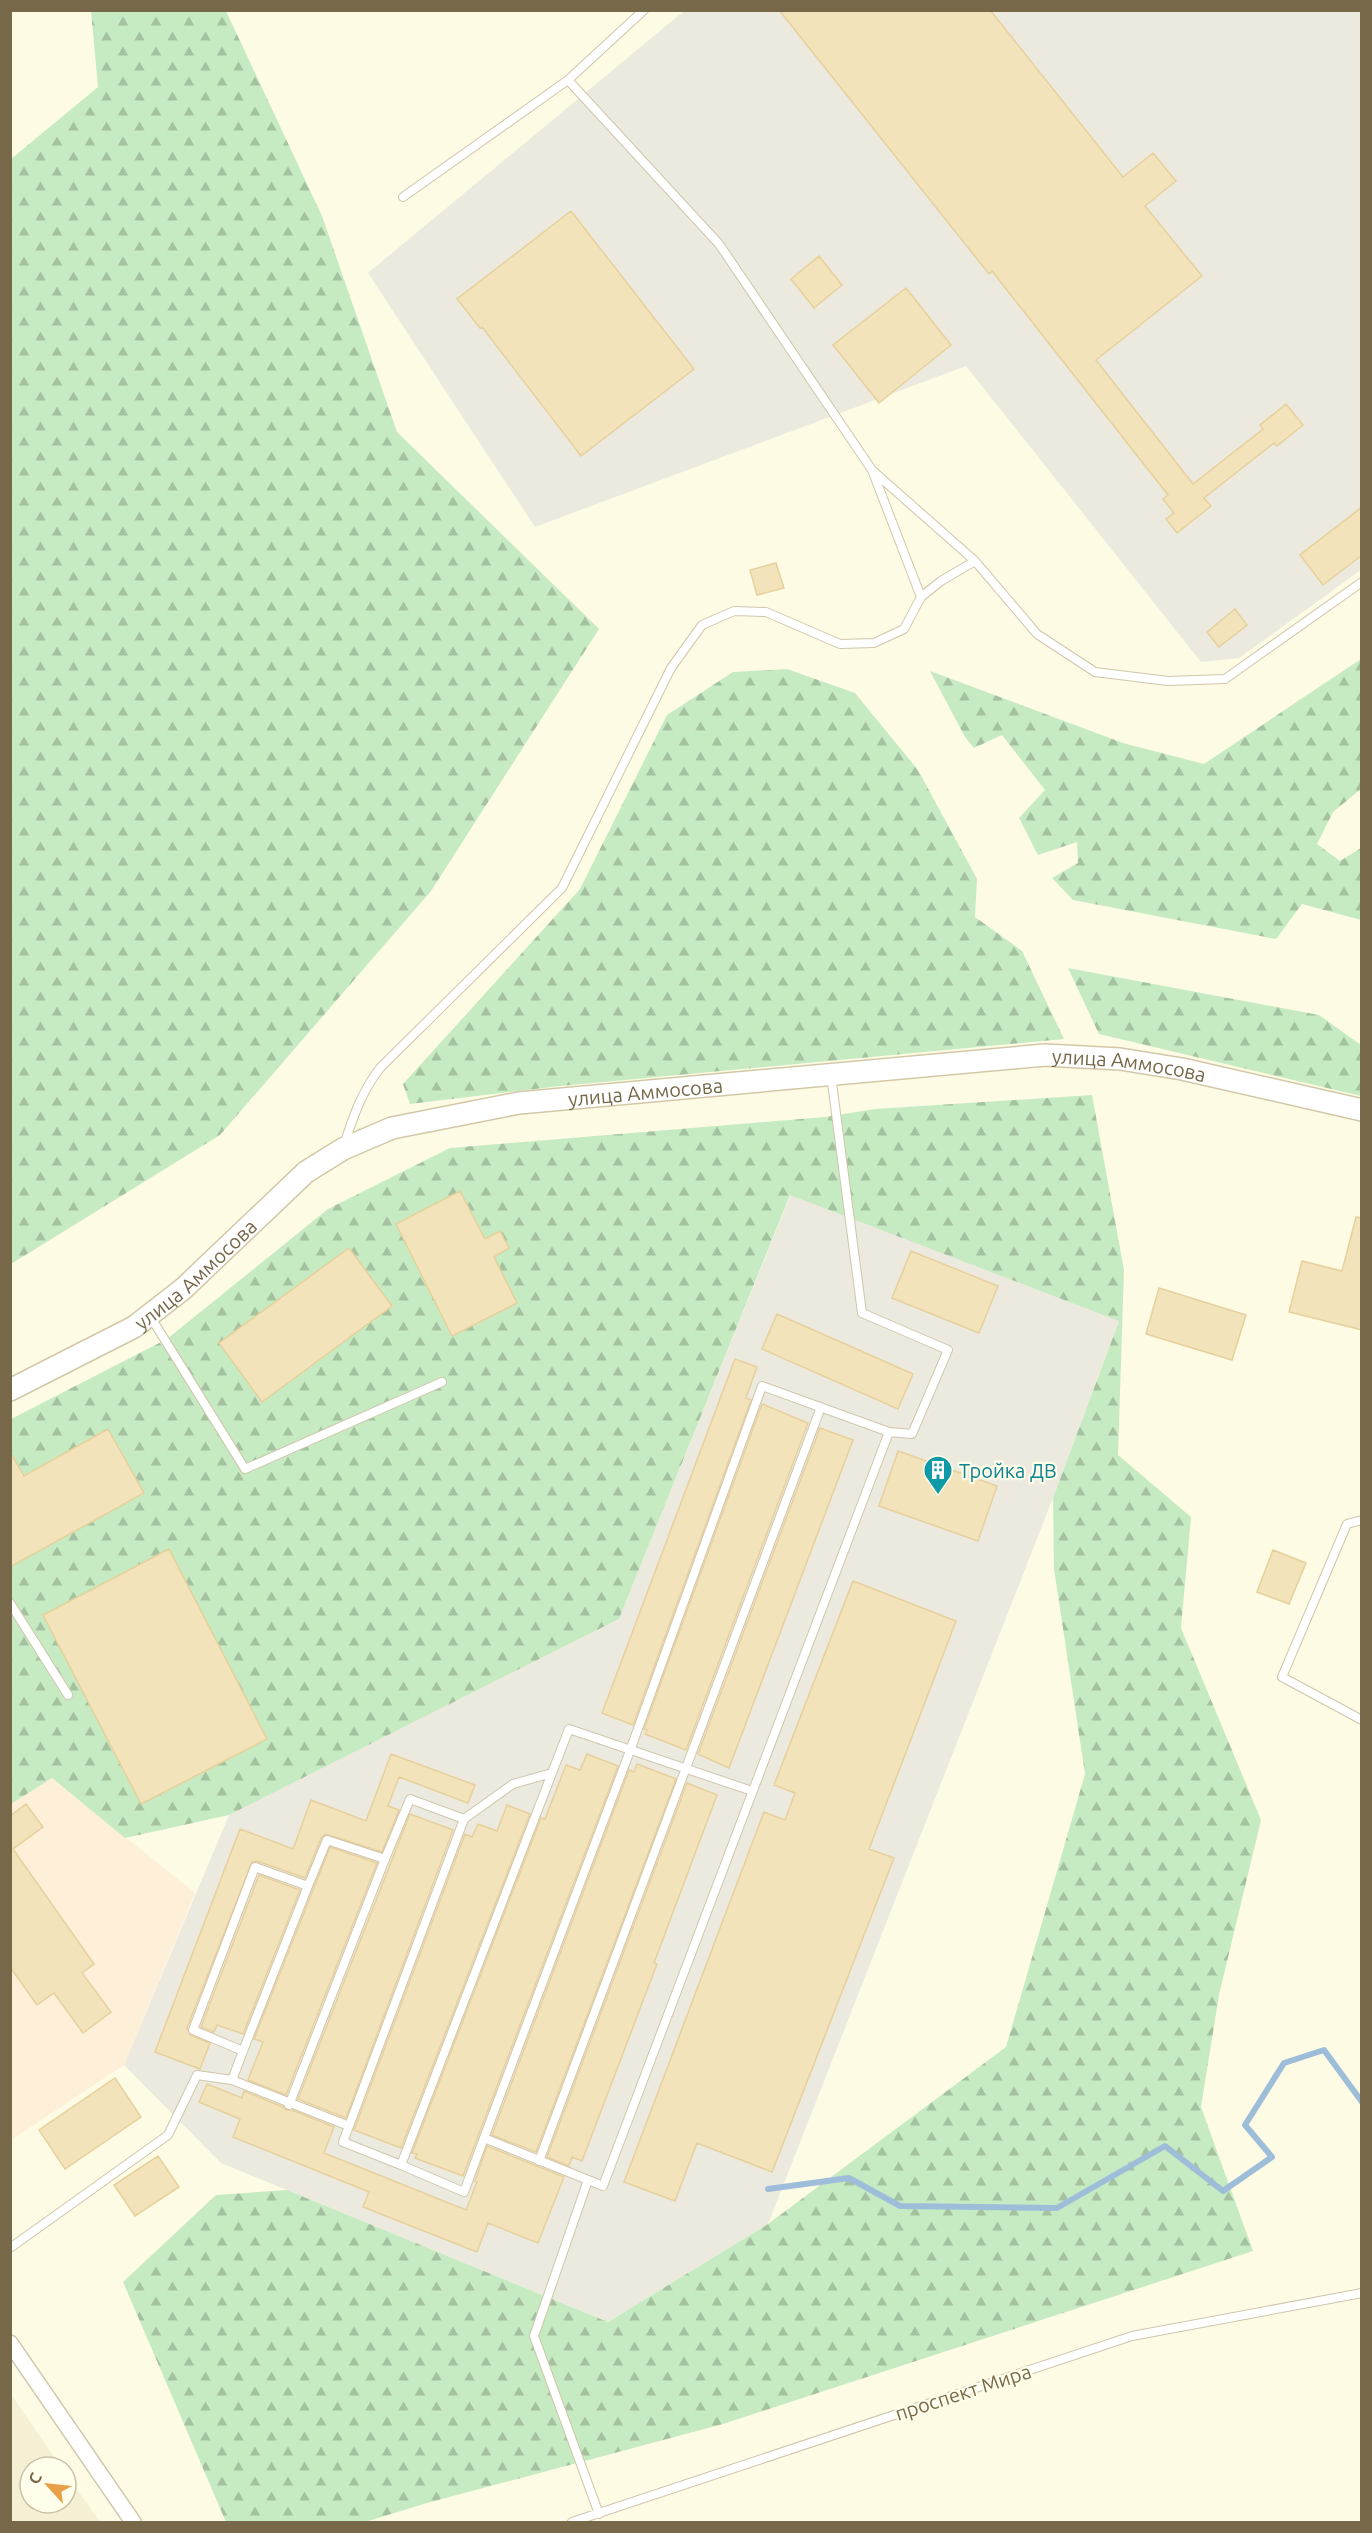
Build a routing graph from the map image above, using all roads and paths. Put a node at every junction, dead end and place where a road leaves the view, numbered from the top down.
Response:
1 (644, 10) edge
2 (568, 80) junction
3 (403, 197) dead end
4 (872, 470) junction
5 (975, 561) junction
6 (1362, 582) edge
7 (921, 597) junction
8 (831, 1074) junction
9 (1362, 1110) edge
10 (343, 1149) junction
11 (149, 1315) junction
12 (442, 1382) dead end
13 (10, 1390) edge
14 (821, 1407) junction
15 (888, 1432) junction
16 (1362, 1520) edge
17 (10, 1603) edge
18 (68, 1695) dead end
19 (1362, 1720) edge
20 (630, 1748) junction
21 (686, 1767) junction
22 (552, 1773) junction
23 (752, 1791) junction
24 (464, 1819) junction
25 (386, 1859) junction
26 (308, 1886) junction
27 (243, 2051) junction
28 (232, 2080) junction
29 (289, 2105) junction
30 (349, 2126) junction
31 (484, 2138) junction
32 (539, 2161) junction
33 (401, 2165) junction
34 (588, 2180) junction
35 (10, 2248) edge
36 (1362, 2293) edge
37 (10, 2343) edge
38 (599, 2514) junction
39 (133, 2523) edge
40 (573, 2523) edge

1 - 2 lane
2 - 3 lane
2 - 4 lane
4 - 5 lane
4 - 7 lane
5 - 6 lane
5 - 7 lane
7 - 10 lane
8 - 9 street, улица Аммосова
8 - 10 street, улица Аммосова
8 - 15 lane
10 - 11 street, улица Аммосова
11 - 12 lane
11 - 13 street, улица Аммосова
14 - 15 lane
14 - 20 lane
14 - 21 lane
15 - 23 lane
16 - 19 lane
17 - 18 lane
20 - 21 lane
20 - 22 lane
20 - 31 lane
21 - 23 lane
21 - 32 lane
22 - 24 lane
22 - 33 lane
23 - 34 lane
24 - 25 lane
24 - 30 lane
25 - 26 lane
25 - 29 lane
26 - 27 lane
26 - 27 lane
27 - 28 lane
28 - 29 lane
28 - 35 lane
29 - 30 lane
30 - 33 lane
31 - 32 lane
31 - 33 lane
32 - 34 lane
34 - 38 lane
36 - 38 lane, проспект Мира
37 - 39 street
38 - 40 lane, проспект Мира

